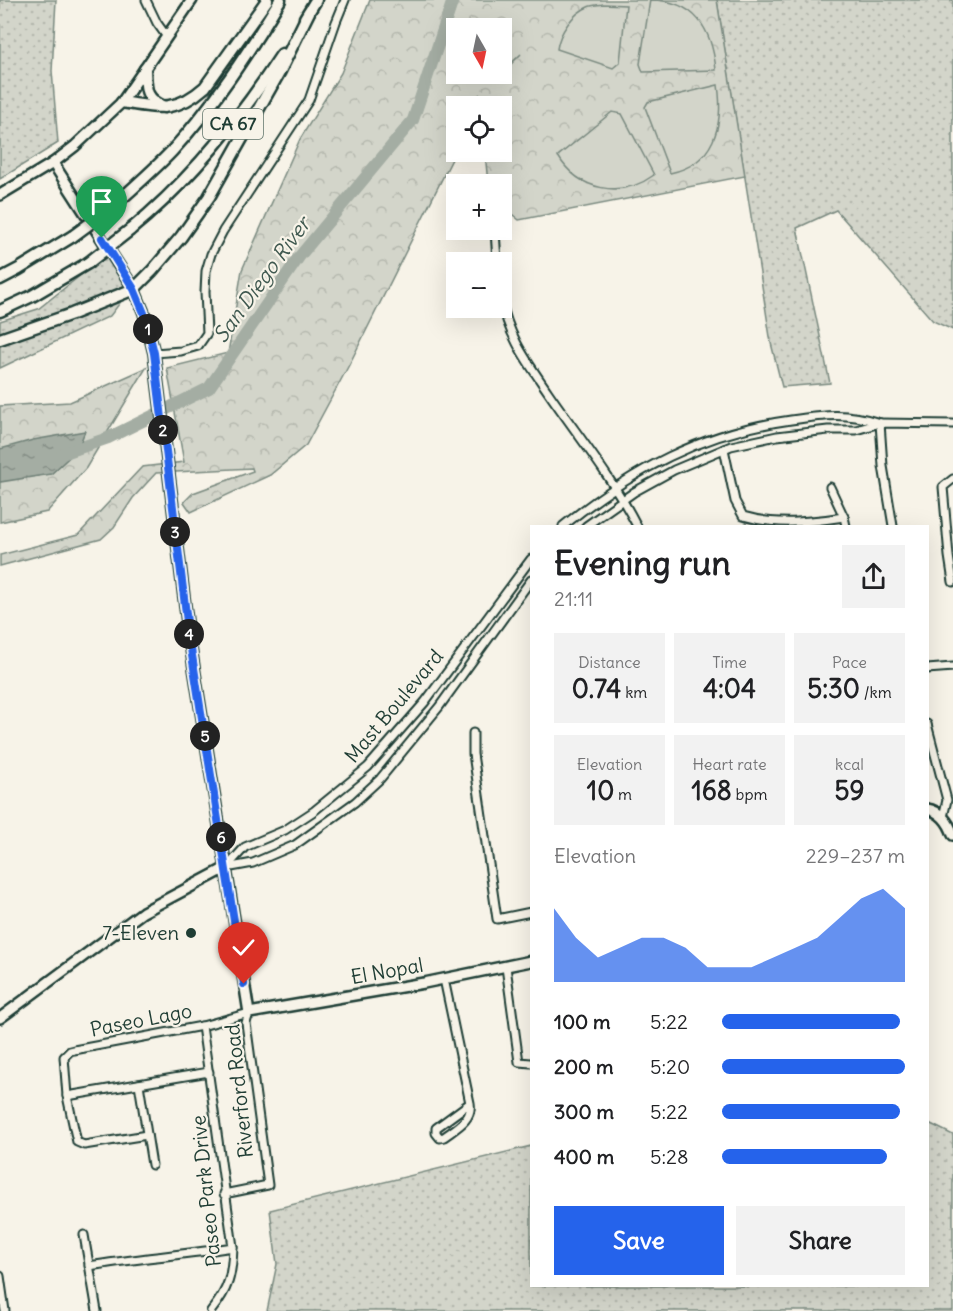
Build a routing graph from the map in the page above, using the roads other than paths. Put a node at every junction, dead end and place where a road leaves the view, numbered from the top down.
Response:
1 (146, 0) edge
2 (192, 0) edge
3 (267, 0) edge
4 (280, 0) edge
5 (316, 0) edge
6 (345, 0) edge
7 (309, 12) junction
8 (167, 36) junction
9 (145, 69) junction
10 (122, 102) junction
11 (167, 108) junction
12 (53, 163) junction
13 (0, 195) edge
14 (0, 279) edge
15 (134, 289) junction
16 (0, 311) edge
17 (505, 318) edge
18 (0, 339) edge
19 (154, 353) junction
20 (880, 423) junction
21 (953, 424) edge
22 (724, 449) junction
23 (953, 479) edge
24 (830, 487) dead end
25 (614, 488) junction
26 (621, 499) junction
27 (844, 517) junction
28 (564, 525) edge
29 (587, 525) edge
30 (636, 525) edge
31 (846, 525) edge
32 (892, 525) edge
33 (951, 555) edge
34 (530, 560) edge
35 (530, 581) edge
36 (953, 582) edge
37 (953, 667) edge
38 (929, 669) edge
39 (412, 716) junction
40 (424, 724) junction
41 (929, 732) edge
42 (473, 734) dead end
43 (929, 809) edge
44 (943, 817) junction
45 (953, 835) edge
46 (226, 868) junction
47 (530, 912) edge
48 (530, 961) edge
49 (506, 967) junction
50 (444, 979) junction
51 (249, 1013) junction
52 (0, 1018) edge
53 (202, 1026) junction
54 (530, 1063) edge
55 (209, 1072) junction
56 (139, 1084) junction
57 (67, 1096) junction
58 (470, 1103) junction
59 (147, 1135) junction
60 (152, 1165) dead end
61 (224, 1194) junction
62 (84, 1236) dead end
63 (233, 1247) junction
64 (89, 1266) junction
65 (0, 1276) edge
66 (5, 1311) edge
67 (97, 1311) edge
68 (212, 1311) edge

1 - 8 street
2 - 8 main road
3 - 11 highway
4 - 14 highway, CA 67, bridge
5 - 7 highway, CA 67
6 - 19 street
7 - 15 highway
7 - 16 highway, CA 67, bridge
8 - 9 main road
9 - 10 main road
9 - 11 highway
10 - 11 highway
10 - 12 main road
12 - 13 main road
12 - 15 main road, Riverford Road
15 - 18 highway
15 - 19 main road, Riverford Road
17 - 25 street
19 - 46 main road, Riverford Road
20 - 21 street
20 - 22 street
20 - 25 street
20 - 32 street
22 - 26 street
22 - 27 street
23 - 33 street
24 - 27 street
25 - 26 street
25 - 28 street
26 - 29 street
26 - 30 street
27 - 31 street
33 - 36 street
34 - 39 street, Mast Boulevard
35 - 40 street, Mast Boulevard
37 - 38 street
39 - 40 street
39 - 46 street, Mast Boulevard
40 - 46 street, Mast Boulevard
41 - 44 street
42 - 47 street
43 - 44 main road
44 - 45 main road
46 - 51 main road, Riverford Road
46 - 52 main road
48 - 49 main road, El Nopal
49 - 50 main road, El Nopal
49 - 54 street
50 - 51 main road, El Nopal
50 - 58 street
51 - 53 street, Paseo Lago
51 - 61 street, Riverford Road
53 - 55 street, Paseo Park Drive
53 - 57 street, Paseo Lago
55 - 56 street
55 - 61 street, Paseo Park Drive
56 - 57 street
56 - 59 street
57 - 59 street
58 - 58 street
59 - 60 street
61 - 63 street, Paseo Park Drive
62 - 64 street
63 - 64 street
63 - 68 street, Paseo Park Drive
64 - 67 street
65 - 66 street

